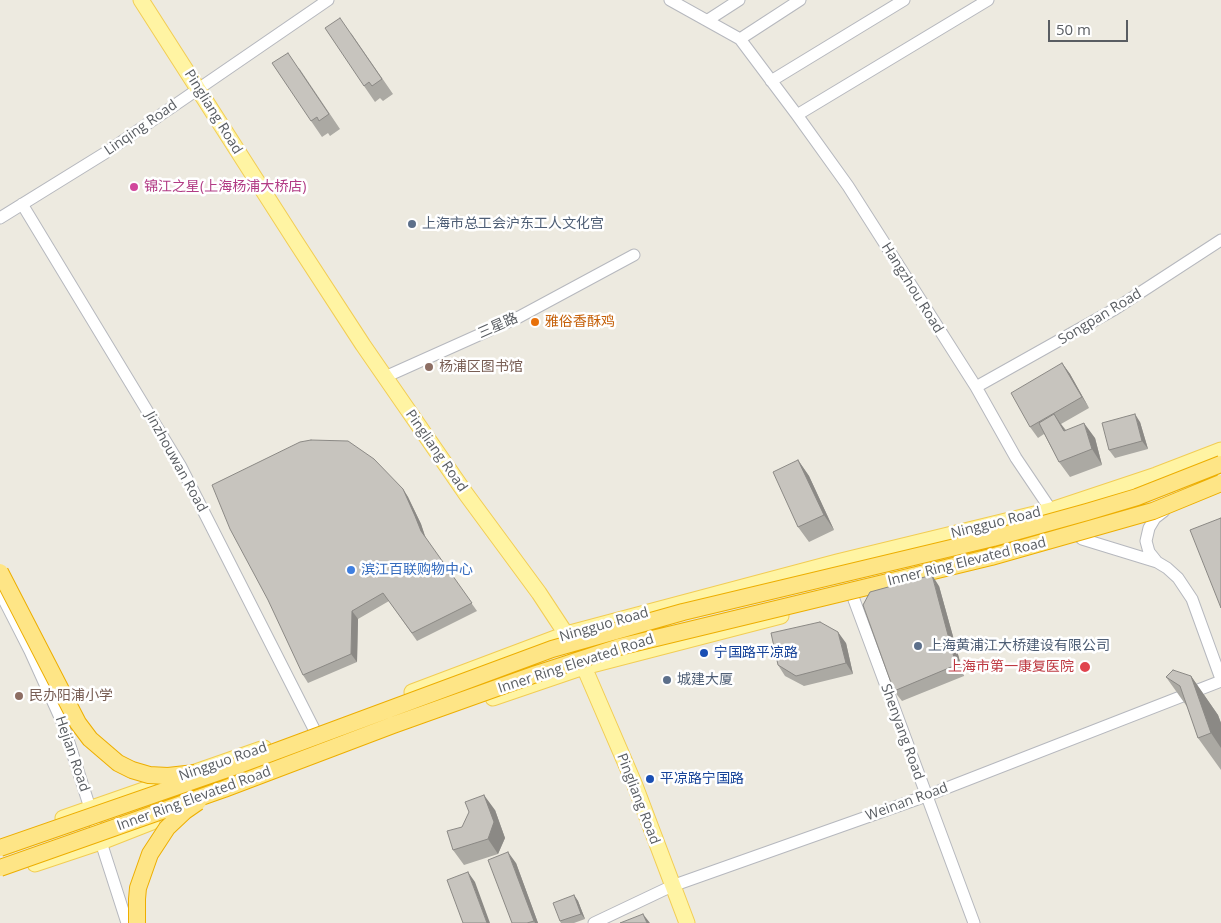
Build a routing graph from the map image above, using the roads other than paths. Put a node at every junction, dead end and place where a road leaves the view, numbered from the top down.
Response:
1 (141, 0) edge
2 (328, 0) edge
3 (670, 0) edge
4 (738, 0) edge
5 (800, 0) edge
6 (904, 0) edge
7 (988, 0) edge
8 (708, 20) junction
9 (740, 39) junction
10 (771, 81) junction
11 (198, 88) junction
12 (797, 115) junction
13 (22, 204) junction
14 (0, 218) edge
15 (1221, 240) edge
16 (634, 255) dead end
17 (385, 377) junction
18 (976, 388) junction
19 (1221, 450) edge
20 (1221, 464) edge
21 (1221, 485) edge
22 (1050, 510) junction
23 (1164, 511) junction
24 (1082, 539) junction
25 (1157, 562) junction
26 (0, 572) edge
27 (0, 592) edge
28 (852, 597) junction
29 (566, 634) junction
30 (584, 667) junction
31 (1221, 680) edge
32 (314, 729) junction
33 (239, 765) junction
34 (224, 789) junction
35 (926, 796) junction
36 (90, 808) junction
37 (0, 841) edge
38 (101, 842) junction
39 (0, 848) edge
40 (0, 868) edge
41 (0, 875) edge
42 (672, 886) junction
43 (127, 923) edge
44 (138, 923) edge
45 (594, 923) edge
46 (687, 923) edge
47 (974, 923) edge

1 - 11 main road, Pingliang Road
2 - 11 street, Linqing Road
3 - 8 street, Hangzhou Road
4 - 8 street
5 - 9 street
6 - 10 street
7 - 12 street
8 - 9 street, Hangzhou Road
9 - 10 street, Hangzhou Road
10 - 12 street, Hangzhou Road
11 - 13 street, Linqing Road
11 - 17 main road, Pingliang Road
12 - 18 street, Hangzhou Road
13 - 14 street, Linqing Road
13 - 32 street, Jinzhouwan Road
15 - 18 street, Songpan Road
16 - 17 street, 三星路
17 - 29 main road, Pingliang Road
18 - 22 street, Hangzhou Road
19 - 22 main road, Ningguo Road
20 - 33 highway, Inner Ring Elevated Road, bridge
21 - 23 main road
21 - 34 highway, Inner Ring Elevated Road, bridge
22 - 24 street, Hangzhou Road
22 - 29 main road, Ningguo Road
23 - 24 main road
23 - 25 street, Hangzhou Road
24 - 25 street, Hangzhou Road
24 - 28 main road
25 - 31 street, Hangzhou Road
26 - 33 highway, bridge
27 - 36 street, Hejian Road
28 - 30 main road
28 - 35 street, Shenyang Road
29 - 30 main road, Pingliang Road
29 - 32 main road, Ningguo Road
30 - 38 main road
30 - 42 main road, Pingliang Road
31 - 35 street, Weinan Road
32 - 36 main road, Ningguo Road
33 - 39 highway, Inner Ring Elevated Road, bridge
34 - 40 highway, Inner Ring Elevated Road, bridge
34 - 44 highway, bridge
35 - 42 street, Weinan Road
35 - 47 street, Shenyang Road
36 - 37 main road, Ningguo Road
36 - 38 street, Hejian Road
38 - 41 main road
38 - 43 street, Hejian Road
42 - 45 street, Weinan Road
42 - 46 main road, Pingliang Road

